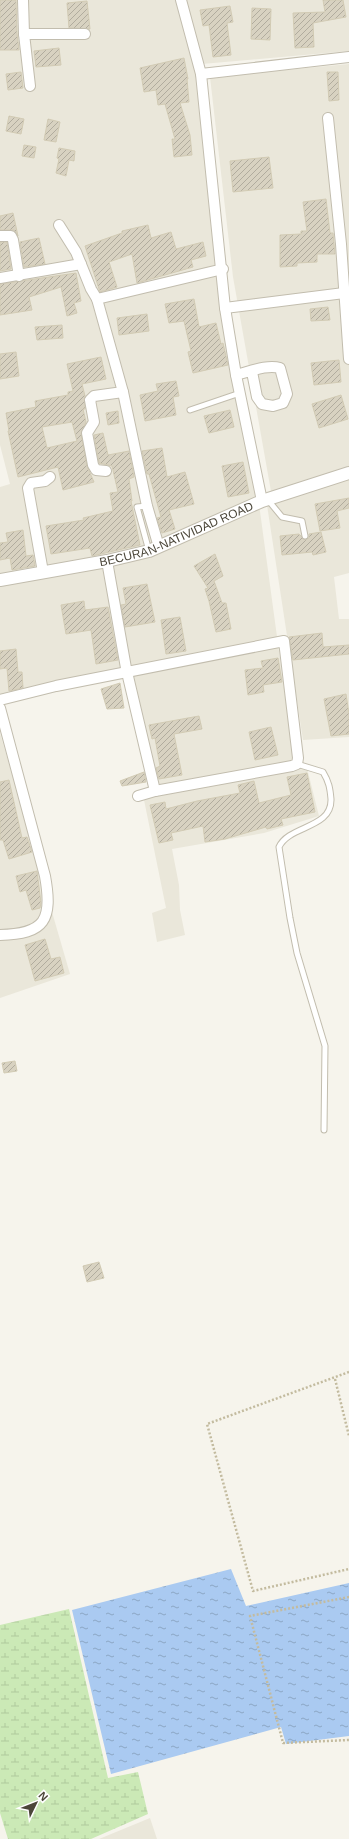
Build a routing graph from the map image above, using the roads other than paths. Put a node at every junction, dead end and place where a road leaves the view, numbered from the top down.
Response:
1 (23, 0) edge
2 (181, 0) edge
3 (24, 34) junction
4 (85, 34) dead end
5 (349, 57) edge
6 (201, 74) junction
7 (30, 86) dead end
8 (328, 118) dead end
9 (59, 225) dead end
10 (0, 236) edge
11 (81, 264) junction
12 (222, 269) junction
13 (18, 276) junction
14 (0, 278) edge
15 (346, 289) edge
16 (97, 299) junction
17 (225, 308) junction
18 (349, 359) edge
19 (252, 372) dead end
20 (236, 376) junction
21 (123, 392) junction
22 (241, 393) junction
23 (190, 410) dead end
24 (106, 471) dead end
25 (349, 473) edge
26 (50, 477) dead end
27 (265, 500) junction
28 (305, 536) dead end
29 (154, 549) junction
30 (107, 561) junction
31 (43, 572) junction
32 (0, 580) edge
33 (127, 672) junction
34 (0, 700) edge
35 (0, 708) edge
36 (297, 764) junction
37 (155, 791) junction
38 (138, 796) dead end
39 (0, 935) edge
40 (324, 1130) dead end

1 - 3 street
2 - 6 street
3 - 4 street
3 - 7 street
5 - 6 street
6 - 12 street
8 - 15 street
9 - 11 street
10 - 13 street
11 - 13 street
11 - 16 street
12 - 16 street
12 - 17 street
13 - 14 street
15 - 17 street
15 - 18 street
16 - 21 street
17 - 20 street
19 - 20 street
20 - 22 street
21 - 24 street
21 - 29 street
22 - 23 lane
22 - 27 street
25 - 27 street, BECURAN-NATIVIDAD ROAD
26 - 31 street
27 - 28 lane
27 - 29 street, BECURAN-NATIVIDAD ROAD
29 - 30 street, BECURAN-NATIVIDAD ROAD
30 - 31 street, BECURAN-NATIVIDAD ROAD
30 - 33 street
31 - 32 street, BECURAN-NATIVIDAD ROAD
33 - 34 street
33 - 36 street
33 - 37 street
35 - 39 street
36 - 37 street
36 - 40 lane
37 - 38 street

